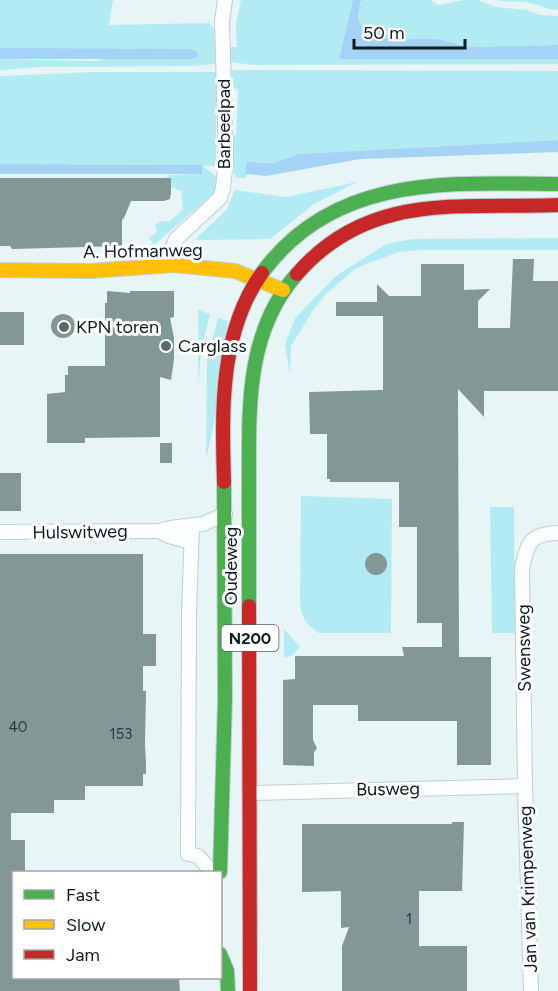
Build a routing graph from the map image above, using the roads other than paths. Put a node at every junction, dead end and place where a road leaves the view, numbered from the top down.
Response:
1 (225, 0) edge
2 (558, 184) edge
3 (558, 205) edge
4 (174, 265) junction
5 (0, 270) edge
6 (259, 279) junction
7 (283, 290) junction
8 (225, 514) junction
9 (192, 527) junction
10 (159, 531) junction
11 (0, 532) edge
12 (558, 533) edge
13 (191, 542) junction
14 (525, 786) junction
15 (251, 793) junction
16 (210, 871) edge
17 (220, 871) edge
18 (222, 959) edge
19 (228, 991) edge
20 (250, 991) edge
21 (531, 991) edge

1 - 4 street, Barbeelpad
2 - 6 main road, N200
3 - 7 main road, N200
4 - 5 main road, A. Hofmanweg
4 - 6 main road, A. Hofmanweg
6 - 7 main road, A. Hofmanweg
6 - 8 main road, Oudeweg / N200
7 - 15 main road, Oudeweg / N200
8 - 9 street, Hulswitweg
8 - 17 main road, Oudeweg / N200
9 - 10 street, Hulswitweg
9 - 13 street
10 - 11 street, Hulswitweg
10 - 13 street, Hulswitweg
12 - 14 street, Swensweg
13 - 16 street
14 - 15 street, Busweg
14 - 21 street, Jan van Krimpenweg
15 - 20 main road, Oudeweg / N200
18 - 19 main road

